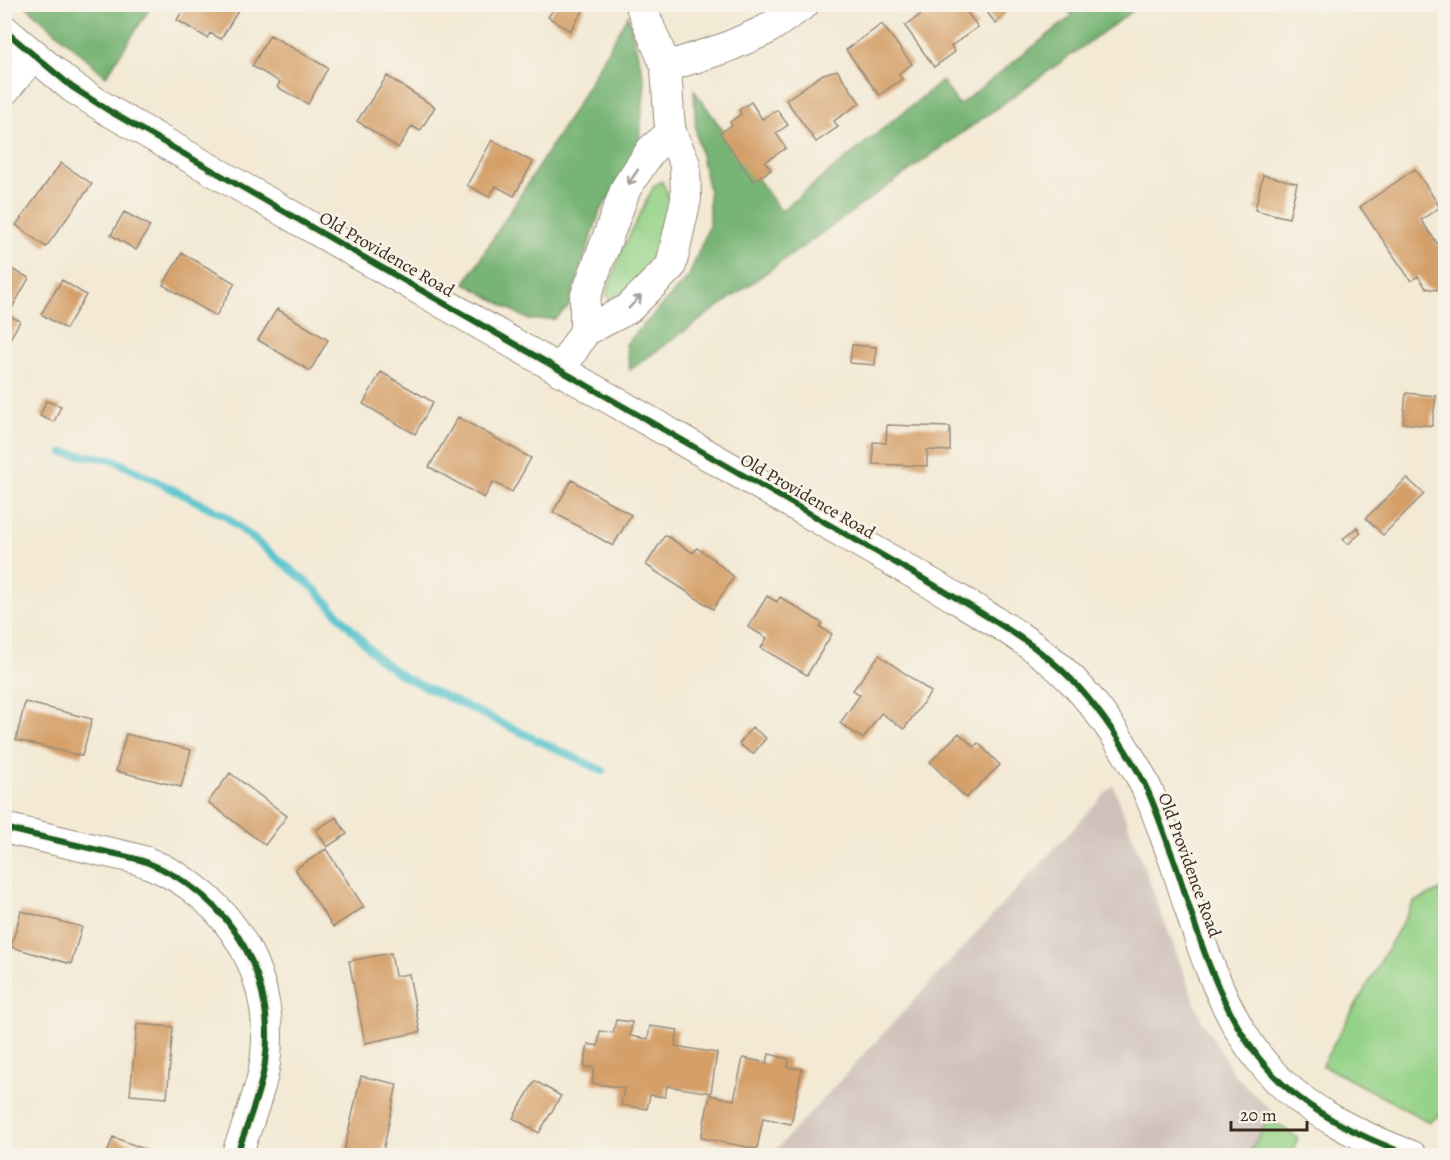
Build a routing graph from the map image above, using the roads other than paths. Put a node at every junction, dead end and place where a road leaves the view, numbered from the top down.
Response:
1 (640, 4) edge
2 (804, 4) edge
3 (4, 30) edge
4 (34, 54) junction
5 (666, 67) junction
6 (4, 91) edge
7 (671, 134) junction
8 (585, 331) junction
9 (560, 371) junction
10 (4, 828) edge
11 (236, 1155) edge
12 (1412, 1155) edge

1 - 5 street
2 - 5 street
3 - 4 street, Old Providence Road
4 - 6 street
4 - 9 street, Old Providence Road
5 - 7 street
7 -> 8 street
8 -> 7 street
8 - 9 street
9 - 12 street, Old Providence Road
10 - 11 street

